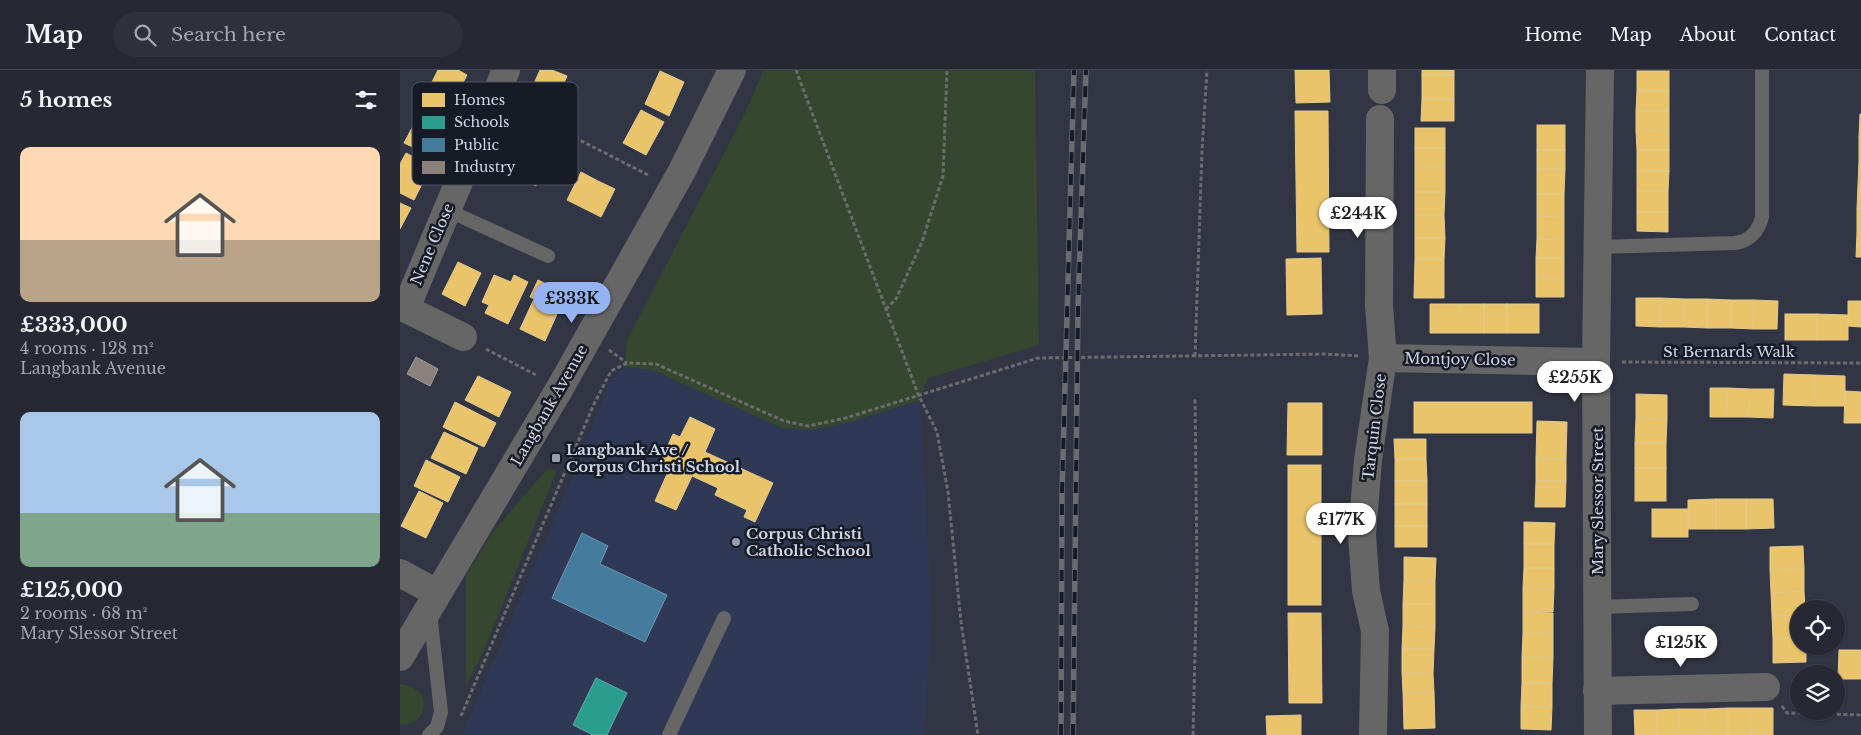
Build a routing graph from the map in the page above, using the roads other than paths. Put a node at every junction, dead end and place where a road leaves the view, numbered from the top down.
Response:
1 (506, 70) edge
2 (732, 70) edge
3 (1600, 70) edge
4 (1762, 70) edge
5 (500, 82) edge
6 (1380, 119) dead end
7 (457, 185) edge
8 (447, 210) junction
9 (1598, 247) junction
10 (548, 256) dead end
11 (403, 307) edge
12 (463, 337) road end
13 (1383, 358) junction
14 (1596, 362) junction
15 (400, 573) edge
16 (433, 599) junction
17 (1692, 604) dead end
18 (1597, 607) junction
19 (724, 618) dead end
20 (400, 657) edge
21 (1766, 687) road end
22 (1597, 691) junction
23 (429, 735) edge
24 (669, 735) edge
25 (1373, 735) edge
26 (1598, 735) edge

1 - 5 street, Nene Close
2 - 16 street, Langbank Avenue
3 - 9 street, Mary Slessor Street
4 - 9 lane
6 - 13 street, Tarquin Close
7 - 8 street, Nene Close
8 - 10 lane
8 - 11 street, Nene Close
9 - 14 street, Mary Slessor Street
11 - 12 street, Nene Close
13 - 14 street, Montjoy Close
13 - 25 street, Tarquin Close
14 - 18 street, Mary Slessor Street
15 - 16 street
16 - 20 street, Langbank Avenue
16 - 23 lane
17 - 18 lane
18 - 22 street, Mary Slessor Street
19 - 24 lane
21 - 22 street
22 - 26 street, Mary Slessor Street

